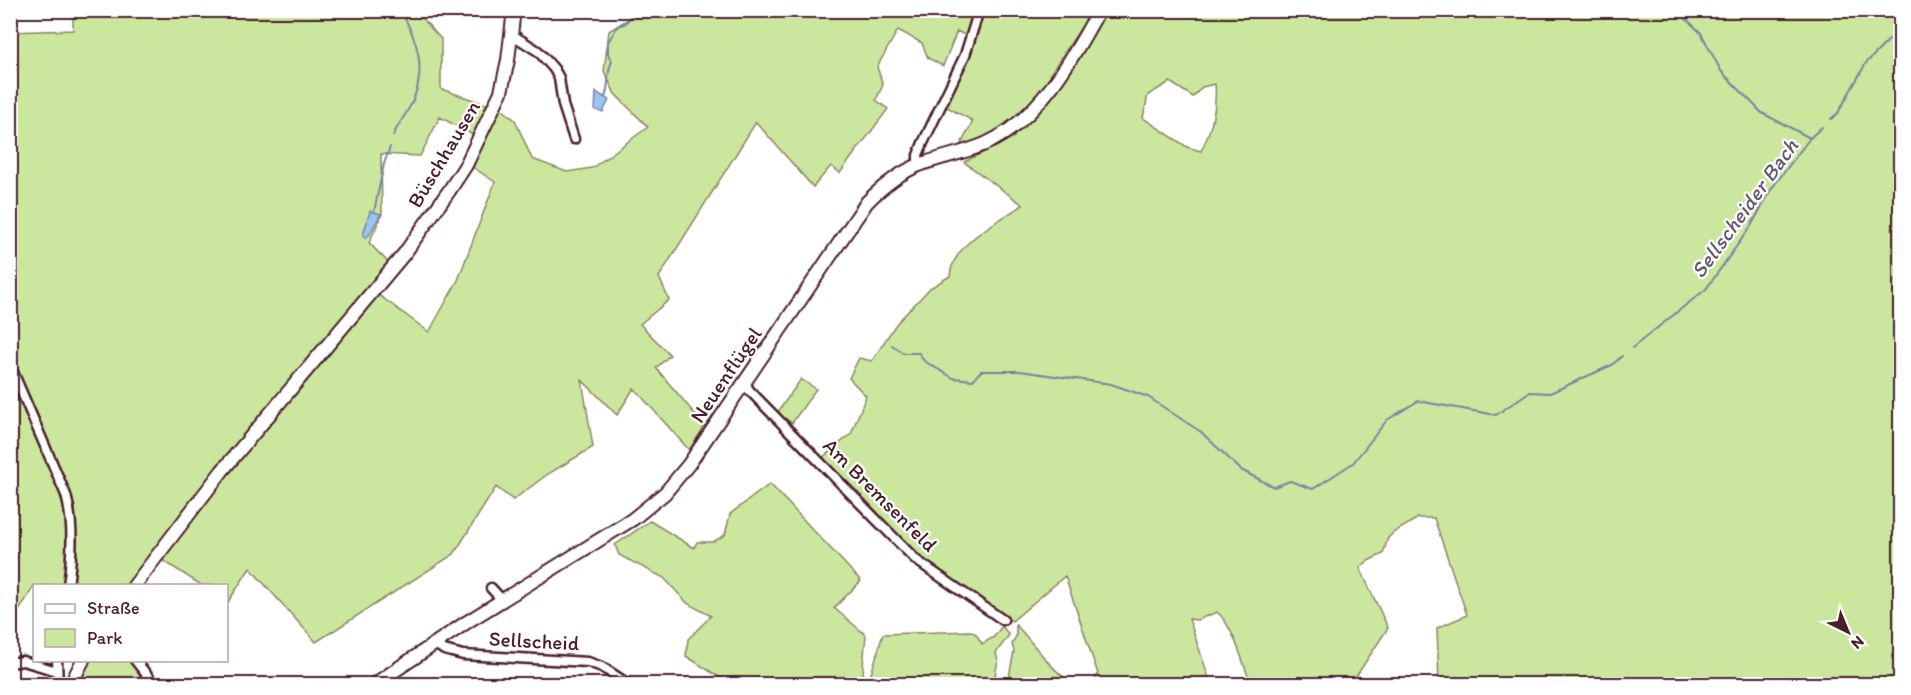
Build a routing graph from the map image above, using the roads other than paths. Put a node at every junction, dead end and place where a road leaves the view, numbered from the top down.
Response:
1 (514, 10) edge
2 (979, 10) edge
3 (1099, 10) edge
4 (511, 34) junction
5 (574, 139) dead end
6 (918, 165) junction
7 (10, 365) edge
8 (745, 382) junction
9 (68, 584) edge
10 (135, 584) edge
11 (492, 588) dead end
12 (502, 600) junction
13 (1003, 620) dead end
14 (434, 643) junction
15 (57, 662) edge
16 (81, 662) edge
17 (137, 662) edge
18 (10, 663) edge
19 (57, 671) junction
20 (58, 684) edge
21 (71, 684) edge
22 (154, 684) edge
23 (375, 684) edge
24 (628, 684) edge

1 - 4 main road, Büschhausen
2 - 6 street
3 - 6 main road, Neuenflügel
4 - 5 street
4 - 10 main road, Büschhausen
6 - 8 main road, Neuenflügel
7 - 9 street
8 - 12 main road, Neuenflügel
8 - 13 street, Am Bremsenfeld
11 - 12 street
12 - 14 main road, Neuenflügel
14 - 23 main road, Neuenflügel
14 - 24 street, Sellscheid
15 - 19 street
16 - 21 main road
17 - 22 street
18 - 19 street
19 - 20 street

